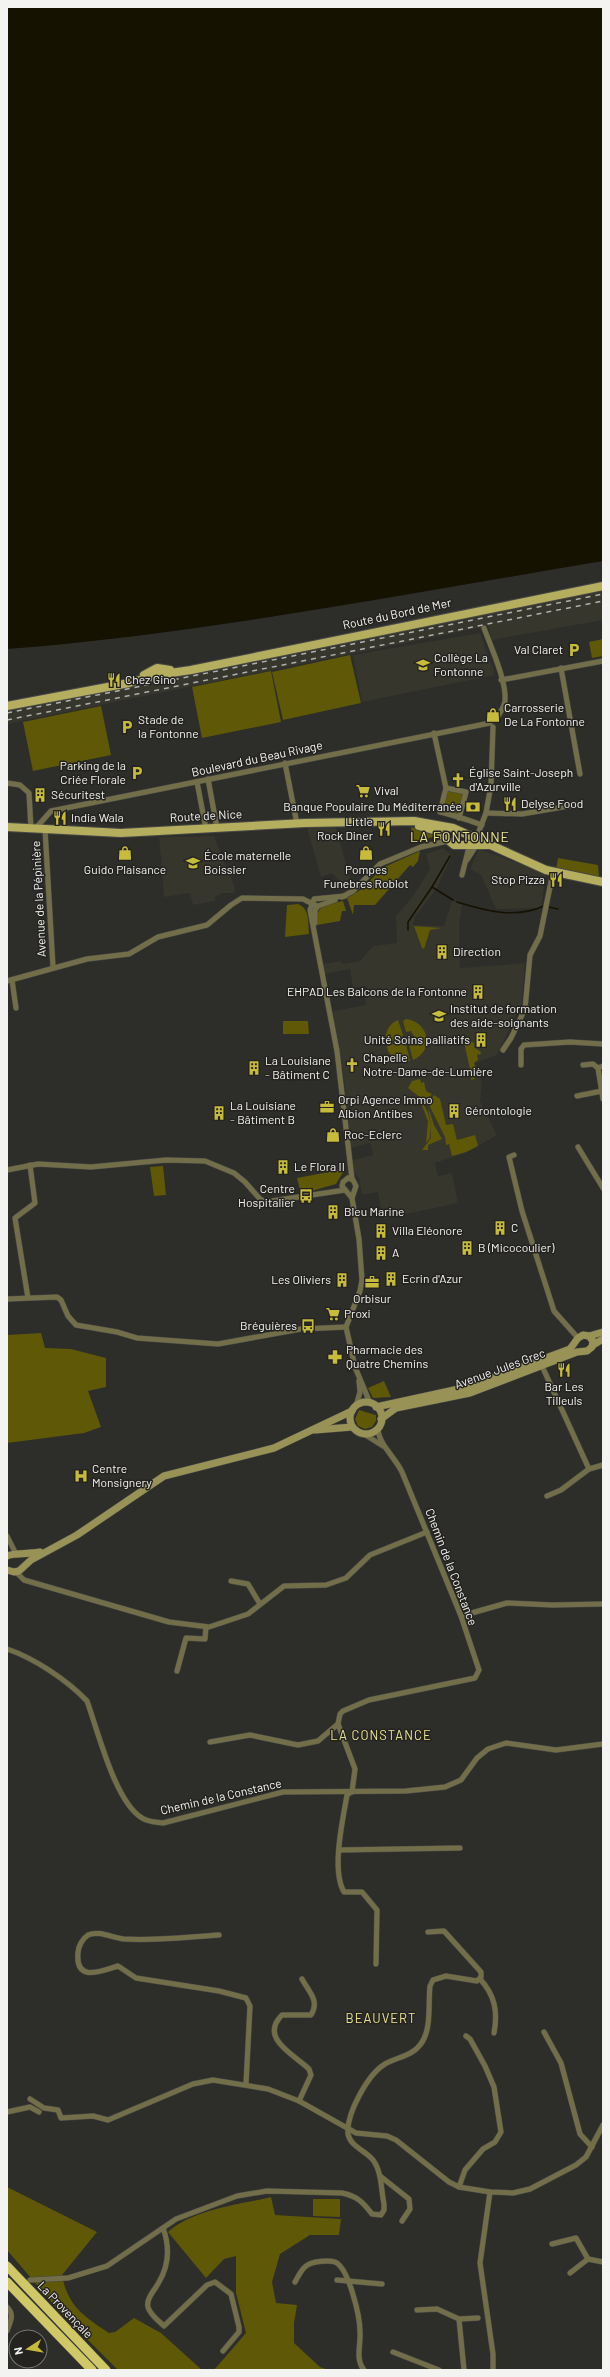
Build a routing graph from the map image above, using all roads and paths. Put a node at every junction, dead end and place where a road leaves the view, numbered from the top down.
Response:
1 (603, 586) edge
2 (484, 628) dead end
3 (603, 660) edge
4 (561, 668) junction
5 (501, 680) junction
6 (7, 706) edge
7 (493, 724) junction
8 (434, 733) junction
9 (285, 763) junction
10 (580, 774) dead end
11 (208, 781) junction
12 (198, 783) junction
13 (7, 784) edge
14 (446, 788) junction
15 (580, 804) dead end
16 (486, 814) junction
17 (459, 818) junction
18 (406, 822) junction
19 (297, 824) junction
20 (482, 825) junction
21 (7, 827) edge
22 (206, 828) junction
23 (217, 828) junction
24 (33, 829) junction
25 (45, 829) junction
26 (460, 832) junction
27 (446, 838) junction
28 (470, 844) junction
29 (553, 872) junction
30 (462, 875) dead end
31 (603, 882) edge
32 (345, 896) junction
33 (311, 902) junction
34 (317, 906) junction
35 (319, 962) junction
36 (53, 967) junction
37 (9, 980) edge
38 (16, 1008) dead end
39 (603, 1044) edge
40 (503, 1050) dead end
41 (521, 1065) dead end
42 (583, 1065) dead end
43 (601, 1067) edge
44 (602, 1091) junction
45 (577, 1096) dead end
46 (603, 1099) edge
47 (578, 1147) dead end
48 (514, 1155) dead end
49 (30, 1165) junction
50 (7, 1170) edge
51 (350, 1179) junction
52 (343, 1184) junction
53 (603, 1188) edge
54 (335, 1190) junction
55 (349, 1191) junction
56 (28, 1298) junction
57 (7, 1299) edge
58 (346, 1327) junction
59 (603, 1332) edge
60 (589, 1336) junction
61 (603, 1339) edge
62 (577, 1341) junction
63 (593, 1344) junction
64 (581, 1351) junction
65 (542, 1366) junction
66 (356, 1370) junction
67 (373, 1405) junction
68 (354, 1408) junction
69 (381, 1419) junction
70 (352, 1427) junction
71 (378, 1428) junction
72 (311, 1430) junction
73 (364, 1434) junction
74 (388, 1450) junction
75 (603, 1465) edge
76 (589, 1469) junction
77 (547, 1496) dead end
78 (427, 1532) junction
79 (7, 1536) edge
80 (52, 1549) junction
81 (13, 1555) edge
82 (22, 1566) junction
83 (10, 1571) edge
84 (231, 1581) dead end
85 (260, 1604) junction
86 (603, 1604) edge
87 (461, 1616) junction
88 (206, 1627) junction
89 (7, 1649) edge
90 (177, 1671) dead end
91 (338, 1724) junction
92 (210, 1742) dead end
93 (603, 1744) edge
94 (352, 1792) junction
95 (460, 1848) dead end
96 (339, 1850) junction
97 (428, 1932) dead end
98 (219, 1935) dead end
99 (376, 1964) dead end
100 (302, 1979) dead end
101 (480, 1979) junction
102 (544, 2032) dead end
103 (494, 2033) dead end
104 (466, 2036) dead end
105 (246, 2084) junction
106 (30, 2100) dead end
107 (299, 2101) junction
108 (7, 2112) edge
109 (39, 2112) dead end
110 (603, 2125) edge
111 (348, 2129) junction
112 (592, 2147) junction
113 (380, 2176) junction
114 (459, 2187) junction
115 (490, 2192) junction
116 (402, 2221) dead end
117 (163, 2228) junction
118 (552, 2244) dead end
119 (588, 2259) junction
120 (603, 2262) edge
121 (7, 2266) edge
122 (570, 2273) dead end
123 (30, 2280) dead end
124 (337, 2280) dead end
125 (7, 2282) edge
126 (296, 2282) dead end
127 (349, 2282) junction
128 (382, 2284) dead end
129 (7, 2307) edge
130 (417, 2310) dead end
131 (478, 2318) dead end
132 (459, 2319) junction
133 (7, 2331) edge
134 (223, 2351) dead end
135 (393, 2352) dead end
136 (92, 2370) edge
137 (106, 2370) edge
138 (364, 2370) edge
139 (439, 2370) edge
140 (464, 2370) edge
141 (493, 2370) edge

1 - 6 main road, Route du Bord de Mer
2 - 5 street
3 - 4 street
4 - 5 street
4 - 10 street
5 - 7 street
7 - 8 street, Boulevard du Beau Rivage
7 - 16 street
8 - 9 street, Boulevard du Beau Rivage
8 - 14 street
9 - 11 street, Boulevard du Beau Rivage
9 - 19 street
11 - 12 street, Boulevard du Beau Rivage
11 - 23 street
12 - 22 street
12 - 24 street, Boulevard du Beau Rivage
13 - 24 street
14 - 17 street
14 - 17 street
15 - 16 street
16 - 20 street
17 - 20 street
18 - 19 main road, Route de Nice
18 - 26 main road, Route de Nice
18 - 27 main road
19 - 23 main road, Route de Nice
20 - 28 street
21 - 24 main road, Route de Nice
22 - 23 main road, Route de Nice
22 - 25 main road, Route de Nice
24 - 25 main road, Route de Nice
25 - 36 street, Avenue de la Pépinière
26 - 27 main road
26 - 28 main road, Route de Nice
27 - 28 main road
27 - 32 street
28 - 29 main road
28 - 30 street
29 - 31 main road
29 - 40 street
32 - 33 street
32 - 34 street
33 - 34 street
33 - 35 street
33 - 36 street
34 - 35 street
35 - 51 street
36 - 37 street
37 - 38 street
39 - 41 street
42 - 43 street
43 - 44 street
44 - 45 street
44 - 46 street
47 - 53 street
48 - 62 street
49 - 50 street
49 - 54 street
49 - 56 street
51 - 52 street
51 - 55 street
52 - 54 street
52 - 55 street
54 - 55 street
55 - 58 street
56 - 57 street
56 - 58 street
58 - 66 street
59 - 60 street
60 - 62 street
60 - 63 street
61 - 63 street
62 - 64 street
62 - 67 street, Avenue Jules Grec
63 - 64 street
64 - 65 street, Avenue Jules Grec
65 - 69 street, Avenue Jules Grec
65 - 76 street
66 - 67 street
66 - 68 street
67 - 68 street
67 - 69 street
68 - 70 street
68 - 72 street
69 - 71 street
70 - 72 street
70 - 73 street
71 - 73 street
71 - 74 street, Chemin de la Constance
72 - 80 street
73 - 74 street, Chemin de la Constance
74 - 78 street, Chemin de la Constance
75 - 76 street
76 - 77 street
78 - 85 street
78 - 87 street, Chemin de la Constance
79 - 81 street
80 - 81 street
80 - 82 street
81 - 82 street
82 - 83 street
83 - 88 street
84 - 85 street
85 - 88 street
86 - 87 street
87 - 91 street, Chemin de la Constance
88 - 90 street
89 - 94 street, Chemin de la Constance
91 - 92 street
91 - 94 street
93 - 94 street, Chemin de la Constance
94 - 96 street
95 - 96 street
96 - 99 street
97 - 101 street
98 - 105 street
100 - 107 street
101 - 103 street
101 - 111 street
102 - 112 street
104 - 114 street
105 - 106 street
105 - 107 street
107 - 111 street
108 - 109 street
110 - 112 street
111 - 113 street
111 - 114 street
112 - 115 street
113 - 116 street
113 - 117 street
114 - 115 street
115 - 141 street
117 - 123 street
117 - 134 street
118 - 119 street
119 - 120 street
119 - 122 street
121 - 137 highway, La Provençale
124 - 127 street
125 - 136 highway, La Provençale
126 - 127 street
127 - 128 street
127 - 138 street
129 - 133 street
130 - 132 street
131 - 132 street
132 - 140 street
135 - 139 street

